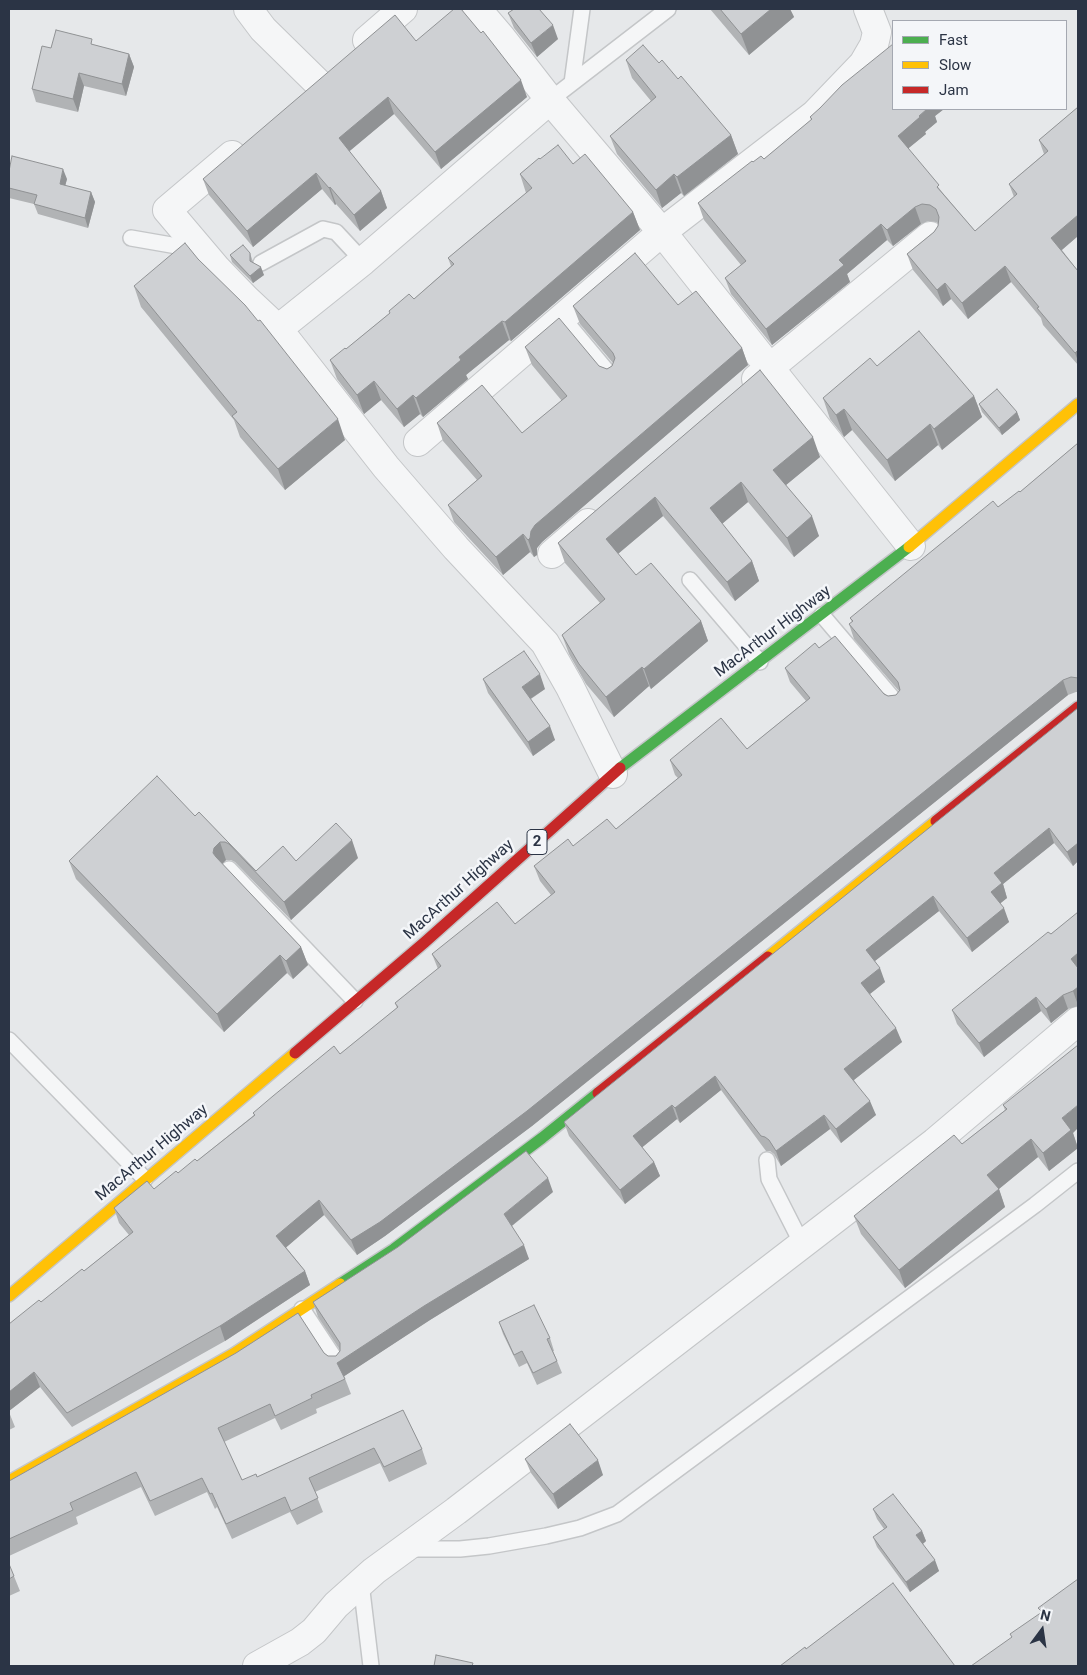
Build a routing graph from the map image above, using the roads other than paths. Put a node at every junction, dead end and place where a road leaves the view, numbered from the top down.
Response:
1 (248, 9) edge
2 (403, 9) edge
3 (476, 9) edge
4 (582, 9) edge
5 (668, 9) edge
6 (868, 9) edge
7 (572, 83) junction
8 (550, 100) junction
9 (250, 140) edge
10 (662, 232) junction
11 (930, 236) edge
12 (131, 238) dead end
13 (201, 251) junction
14 (363, 261) junction
15 (261, 263) dead end
16 (562, 318) junction
17 (278, 329) junction
18 (769, 368) junction
19 (612, 377) edge
20 (739, 393) edge
21 (1078, 404) edge
22 (418, 442) dead end
23 (604, 509) edge
24 (911, 546) junction
25 (552, 554) dead end
26 (690, 580) dead end
27 (822, 615) junction
28 (760, 662) junction
29 (896, 702) edge
30 (1078, 707) edge
31 (613, 774) junction
32 (229, 869) edge
33 (355, 1002) junction
34 (1078, 1021) edge
35 (9, 1040) edge
36 (767, 1160) dead end
37 (1078, 1171) edge
38 (145, 1179) junction
39 (802, 1244) junction
40 (9, 1296) edge
41 (302, 1309) junction
42 (337, 1362) edge
43 (9, 1481) edge
44 (404, 1549) junction
45 (361, 1583) junction
46 (257, 1666) edge
47 (371, 1666) edge

1 - 2 street
3 - 8 street
4 - 7 lane
5 - 7 lane
6 - 10 street
7 - 8 lane
8 - 10 street
8 - 14 street
9 - 13 street
10 - 16 street
10 - 18 street
11 - 18 street
12 - 13 lane
13 - 17 street
14 - 15 lane
14 - 17 street
16 - 19 lane
16 - 22 street
17 - 31 street
18 - 20 street
18 - 24 street
21 - 24 main road, MacArthur Highway / 2
23 - 25 street
24 - 27 main road, MacArthur Highway / 2
26 - 28 lane
27 - 28 main road, MacArthur Highway / 2
27 - 29 lane
28 - 31 main road, MacArthur Highway / 2
30 - 41 main road
31 - 33 main road, MacArthur Highway / 2
32 - 33 lane
33 - 38 main road, MacArthur Highway / 2
34 - 39 street
35 - 38 lane
36 - 39 lane
37 - 44 lane
38 - 40 main road, MacArthur Highway / 2
39 - 44 street
41 - 42 lane
41 - 43 main road
44 - 45 street
45 - 46 street
45 - 47 lane

